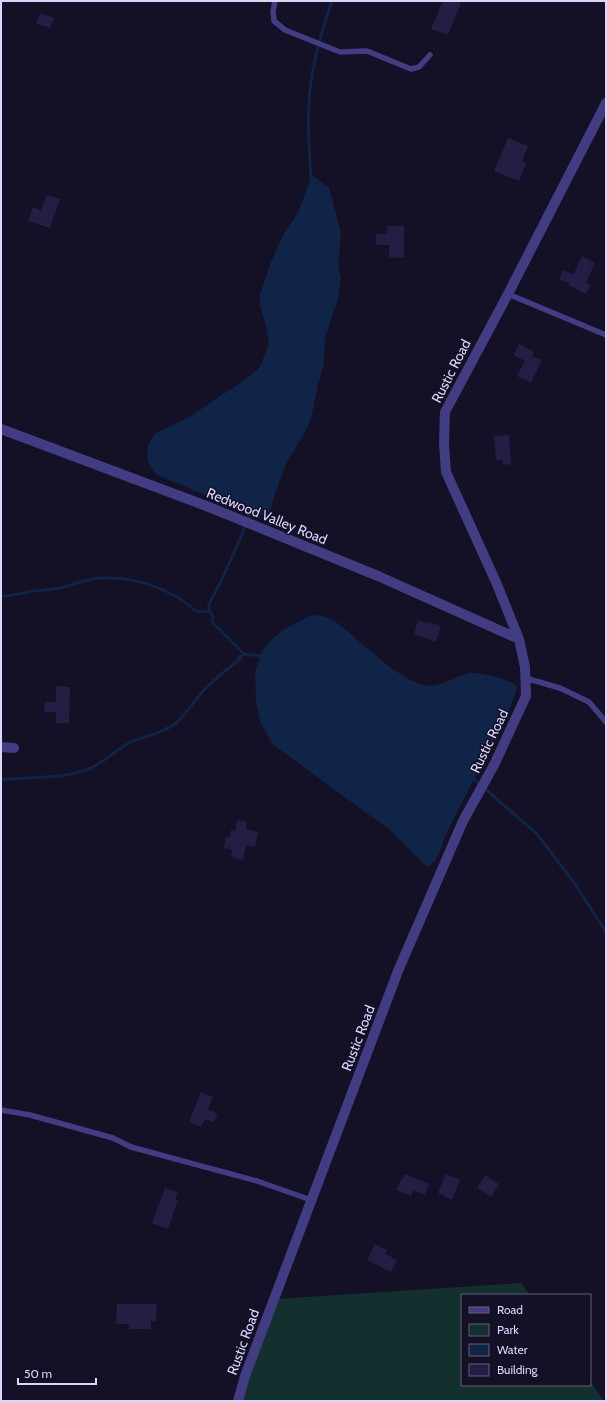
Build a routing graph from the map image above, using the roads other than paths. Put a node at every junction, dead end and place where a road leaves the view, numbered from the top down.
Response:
1 (275, 1) edge
2 (430, 55) dead end
3 (606, 103) edge
4 (508, 294) junction
5 (606, 335) edge
6 (1, 429) edge
7 (520, 639) junction
8 (525, 678) junction
9 (606, 722) edge
10 (1, 747) edge
11 (14, 748) dead end
12 (1, 1110) edge
13 (311, 1200) junction
14 (238, 1401) edge

1 - 2 lane
3 - 4 street, Rustic Road
4 - 5 lane
4 - 7 street, Rustic Road
6 - 7 street, Redwood Valley Road
7 - 8 street, Rustic Road
8 - 9 lane
8 - 13 street, Rustic Road
10 - 11 street
12 - 13 lane
13 - 14 street, Rustic Road

